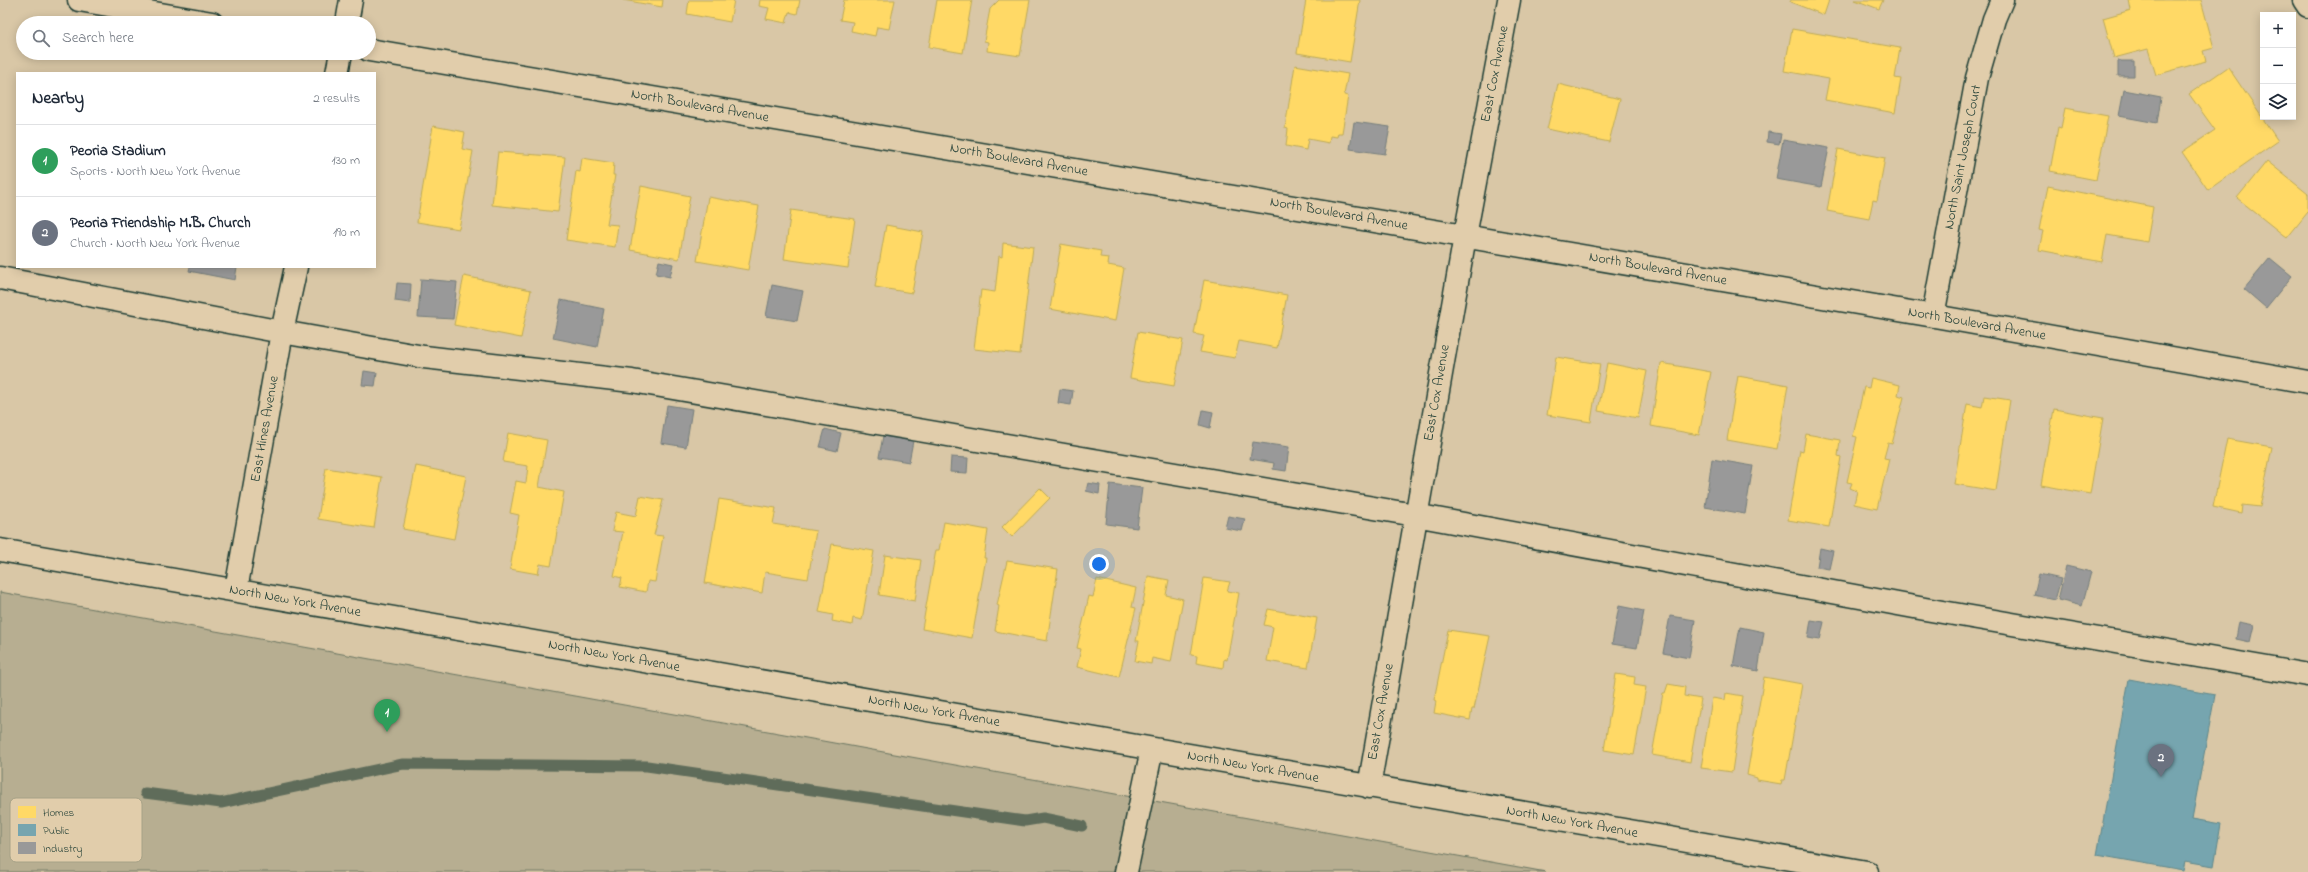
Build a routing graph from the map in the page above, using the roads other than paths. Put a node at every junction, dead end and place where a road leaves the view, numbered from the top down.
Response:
1 (79, 0) edge
2 (351, 0) edge
3 (1509, 0) edge
4 (2002, 0) edge
5 (2304, 0) edge
6 (2308, 6) edge
7 (172, 16) edge
8 (348, 16) edge
9 (376, 51) edge
10 (340, 60) edge
11 (337, 72) edge
12 (1465, 236) junction
13 (296, 268) edge
14 (0, 278) edge
15 (1933, 316) junction
16 (282, 332) junction
17 (2308, 382) edge
18 (1416, 515) junction
19 (0, 550) edge
20 (236, 590) junction
21 (2308, 675) edge
22 (1152, 749) junction
23 (1369, 787) junction
24 (1126, 872) edge
25 (1868, 872) edge

1 - 7 street
2 - 8 street
3 - 12 street, East Cox Avenue
4 - 15 street, North Saint Joseph Court
5 - 6 street
9 - 12 street, North Boulevard Avenue
10 - 11 street
12 - 15 street, North Boulevard Avenue
12 - 18 street, East Cox Avenue
13 - 16 street, East Hines Avenue
14 - 16 street
15 - 17 street, North Boulevard Avenue
16 - 18 street
16 - 20 street, East Hines Avenue
18 - 21 street
18 - 23 street, East Cox Avenue
19 - 20 street, North New York Avenue
20 - 22 street, North New York Avenue
22 - 23 street, North New York Avenue
22 - 24 street
23 - 25 street, North New York Avenue

